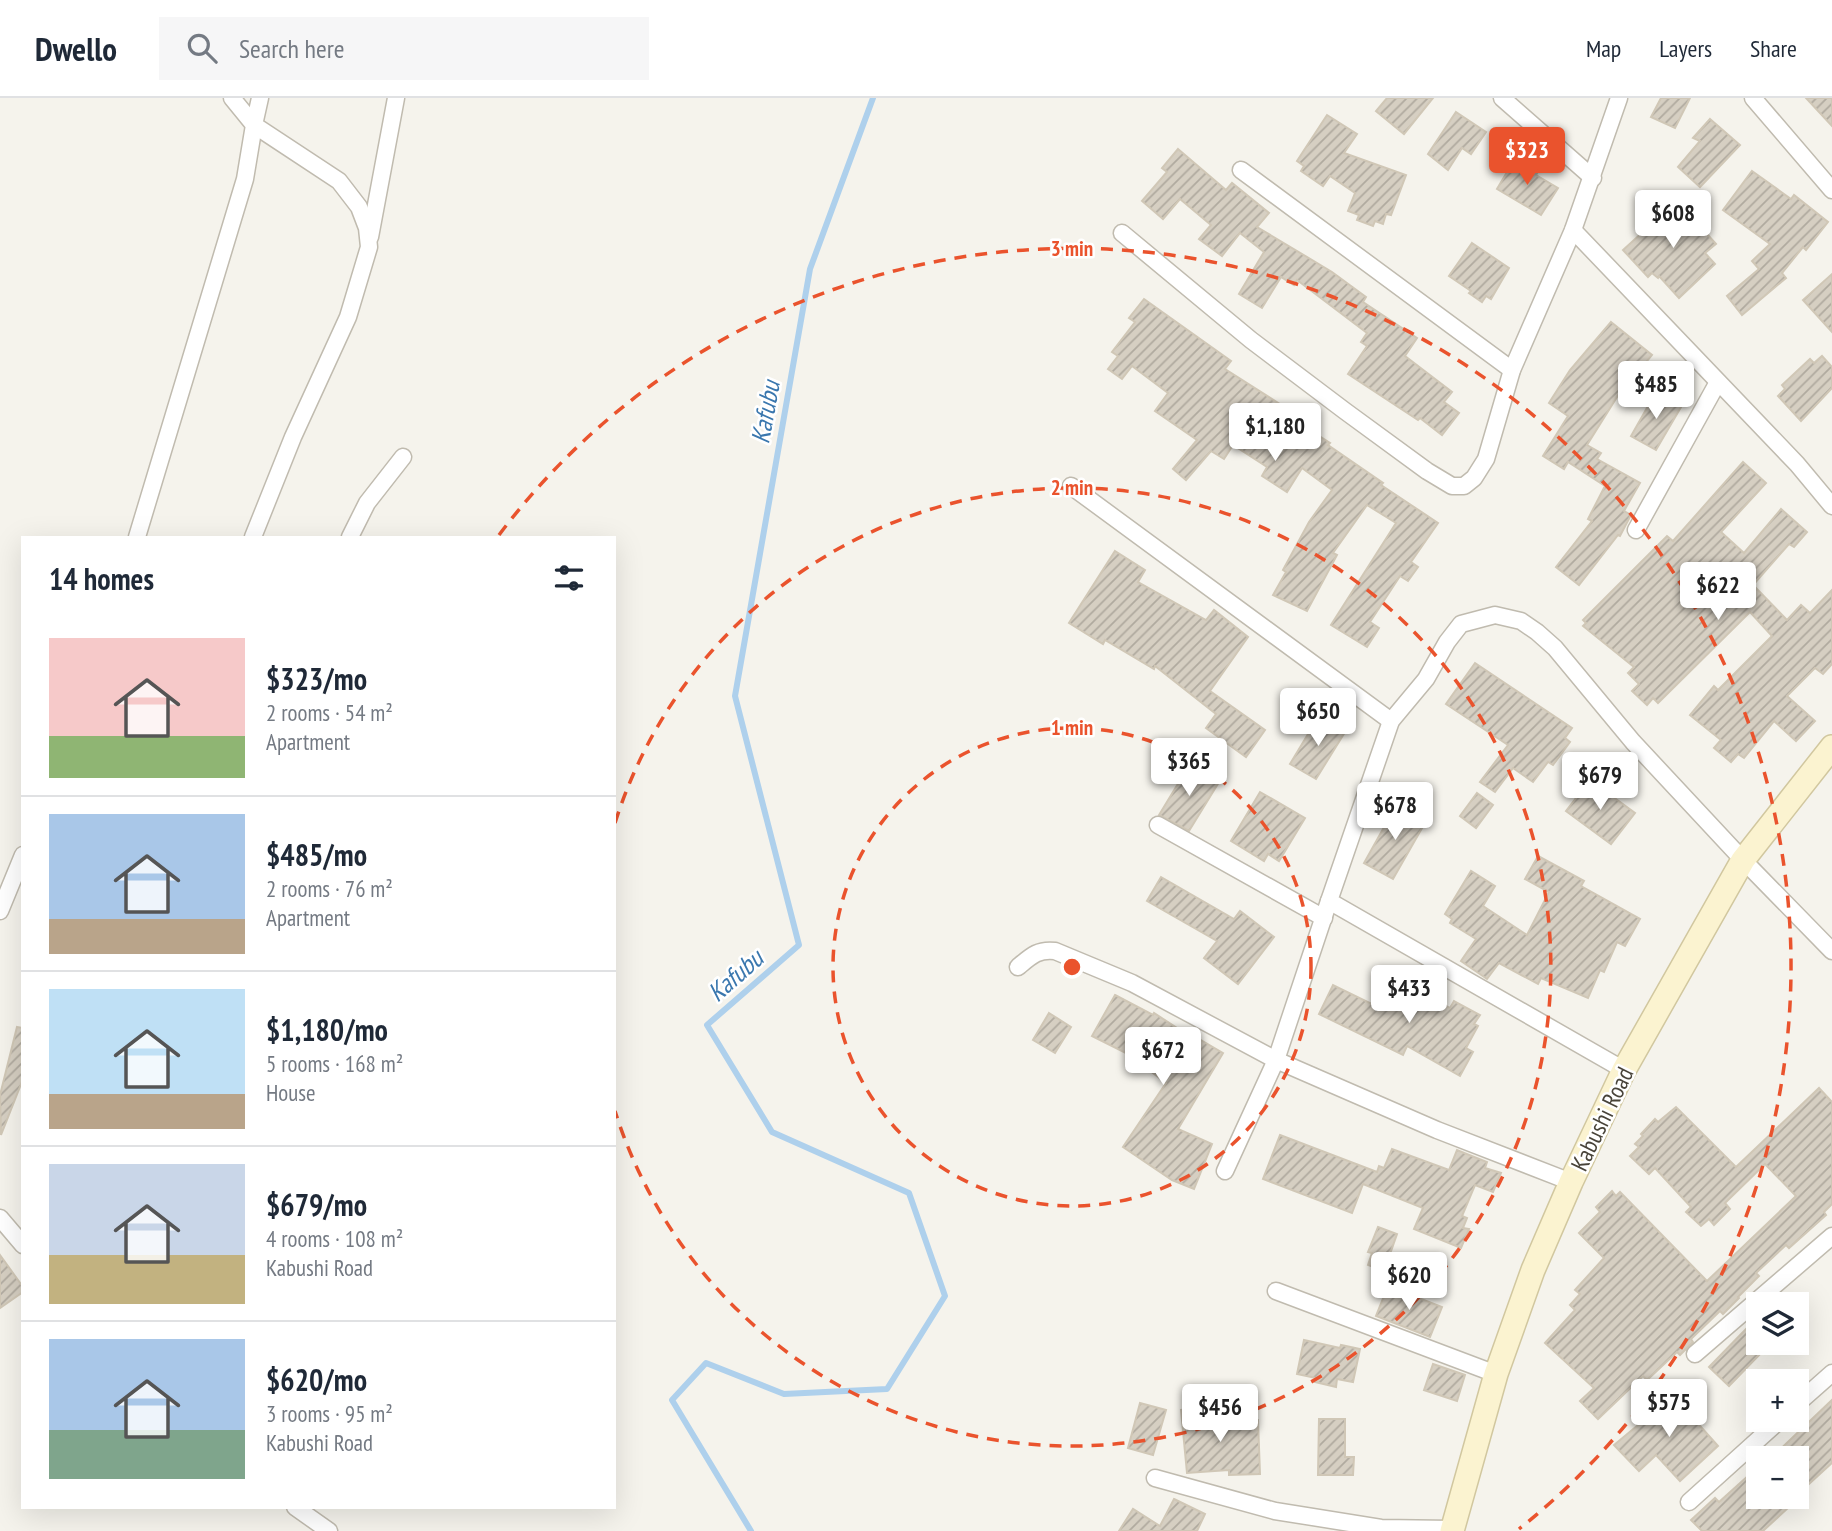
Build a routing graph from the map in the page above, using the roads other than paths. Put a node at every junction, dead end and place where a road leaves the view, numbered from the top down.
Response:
1 (232, 98) edge
2 (260, 98) edge
3 (396, 98) edge
4 (1502, 98) edge
5 (1619, 98) edge
6 (1754, 98) edge
7 (254, 125) junction
8 (1241, 170) dead end
9 (1593, 178) junction
10 (1832, 190) edge
11 (1573, 230) junction
12 (1122, 233) dead end
13 (369, 247) junction
14 (1512, 370) junction
15 (1718, 382) junction
16 (403, 457) dead end
17 (1071, 486) dead end
18 (1832, 506) edge
19 (1636, 530) dead end
20 (137, 536) edge
21 (253, 536) edge
22 (350, 536) edge
23 (1391, 722) junction
24 (1832, 747) edge
25 (1158, 825) dead end
26 (21, 860) edge
27 (1743, 860) junction
28 (1329, 901) junction
29 (0, 911) edge
30 (1324, 918) junction
31 (1832, 951) edge
32 (1018, 967) dead end
33 (1276, 1060) junction
34 (1625, 1070) junction
35 (1225, 1171) dead end
36 (1571, 1182) junction
37 (0, 1219) edge
38 (1832, 1236) edge
39 (21, 1243) edge
40 (1276, 1291) dead end
41 (1695, 1354) dead end
42 (1832, 1373) edge
43 (1496, 1374) junction
44 (1809, 1393) edge
45 (1767, 1432) edge
46 (1154, 1478) dead end
47 (1689, 1502) dead end
48 (298, 1509) edge
49 (1452, 1530) edge
50 (329, 1531) edge

1 - 7 street
2 - 7 street
3 - 13 street
4 - 9 street
5 - 9 street
6 - 10 street
7 - 13 street
7 - 20 street
8 - 14 street
9 - 11 street
11 - 14 street
11 - 15 street
12 - 14 street
13 - 21 street
15 - 18 street
15 - 19 street
16 - 22 street
17 - 23 street
23 - 27 street
23 - 28 street
24 - 27 main road, Kabushi Road
25 - 30 street
26 - 29 street
27 - 31 street
27 - 34 main road, Kabushi Road
28 - 30 street
28 - 34 street
30 - 33 street
32 - 33 street
33 - 35 street
33 - 36 street
34 - 36 main road, Kabushi Road
36 - 43 main road, Kabushi Road
37 - 39 street
38 - 41 street
40 - 43 street
42 - 44 street
43 - 49 main road, Kabushi Road
45 - 47 street
46 - 49 street
48 - 50 street

